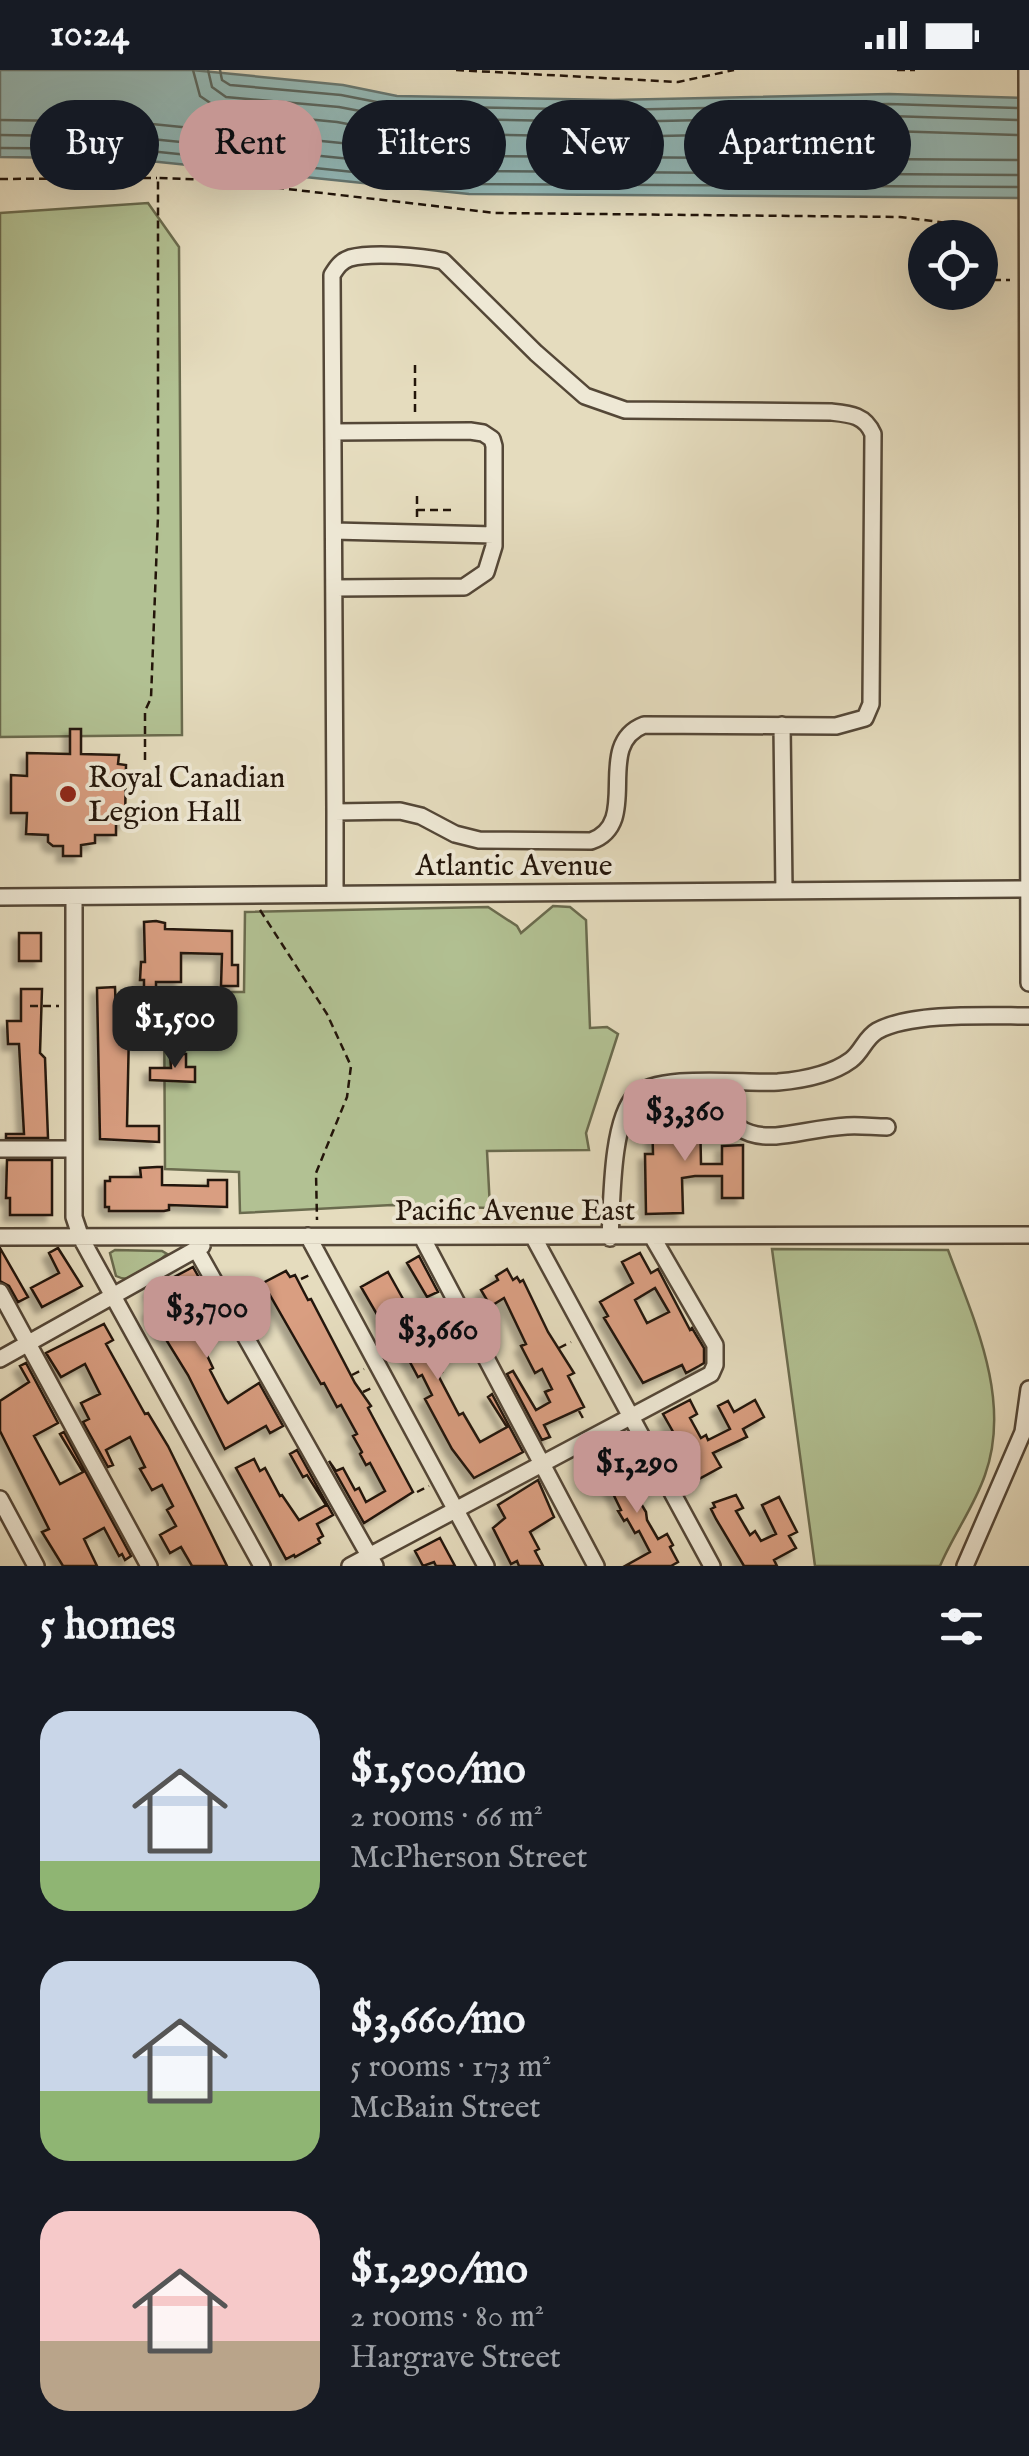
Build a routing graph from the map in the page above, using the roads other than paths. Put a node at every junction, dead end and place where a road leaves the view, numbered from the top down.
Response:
1 (1027, 75) edge
2 (1027, 280) edge
3 (333, 432) junction
4 (334, 531) junction
5 (494, 535) junction
6 (334, 588) junction
7 (1028, 625) edge
8 (782, 725) junction
9 (335, 812) junction
10 (1028, 889) edge
11 (784, 890) junction
12 (335, 894) junction
13 (0, 897) edge
14 (74, 897) junction
15 (1029, 983) edge
16 (1029, 1016) edge
17 (706, 1084) junction
18 (887, 1127) dead end
19 (0, 1149) edge
20 (74, 1149) junction
21 (1029, 1235) edge
22 (313, 1236) junction
23 (218, 1237) junction
24 (422, 1237) junction
25 (0, 1238) edge
26 (81, 1238) junction
27 (534, 1238) junction
28 (610, 1238) junction
29 (653, 1238) junction
30 (196, 1249) junction
31 (0, 1292) edge
32 (116, 1296) junction
33 (28, 1344) junction
34 (0, 1359) edge
35 (1029, 1389) edge
36 (629, 1416) junction
37 (542, 1462) junction
38 (1011, 1462) junction
39 (1029, 1464) edge
40 (0, 1500) edge
41 (455, 1508) junction
42 (372, 1561) edge
43 (36, 1566) edge
44 (149, 1566) edge
45 (262, 1566) edge
46 (350, 1566) edge
47 (486, 1566) edge
48 (596, 1566) edge
49 (712, 1566) edge
50 (965, 1566) edge

1 - 2 street
2 - 7 street
3 - 4 street
3 - 5 street
3 - 8 street
4 - 5 street
4 - 6 street
5 - 6 street
6 - 9 street
7 - 10 street
8 - 9 street
8 - 11 street
9 - 12 street
10 - 11 street, Atlantic Avenue
10 - 15 street
11 - 12 street, Atlantic Avenue
12 - 14 street, Atlantic Avenue
13 - 14 street, Atlantic Avenue
14 - 20 street
16 - 17 street
17 - 18 street
17 - 28 street
19 - 20 street
20 - 26 street
21 - 29 street, Pacific Avenue East
22 - 23 street, Pacific Avenue East
22 - 24 street, Pacific Avenue East
22 - 41 street
23 - 26 street, Pacific Avenue East
23 - 30 street
24 - 27 street, Pacific Avenue East
24 - 37 street
25 - 26 street, Pacific Avenue East
26 - 32 street
27 - 28 street, Pacific Avenue East
27 - 36 street
28 - 29 street, Pacific Avenue East
29 - 36 street
30 - 32 street
30 - 42 street
31 - 33 street
32 - 33 street
32 - 45 street
33 - 34 street
33 - 44 street
35 - 38 street
36 - 37 street
36 - 49 street
37 - 41 street
37 - 48 street
38 - 39 street
38 - 50 street
40 - 43 street
41 - 42 street
41 - 47 street
42 - 46 street

